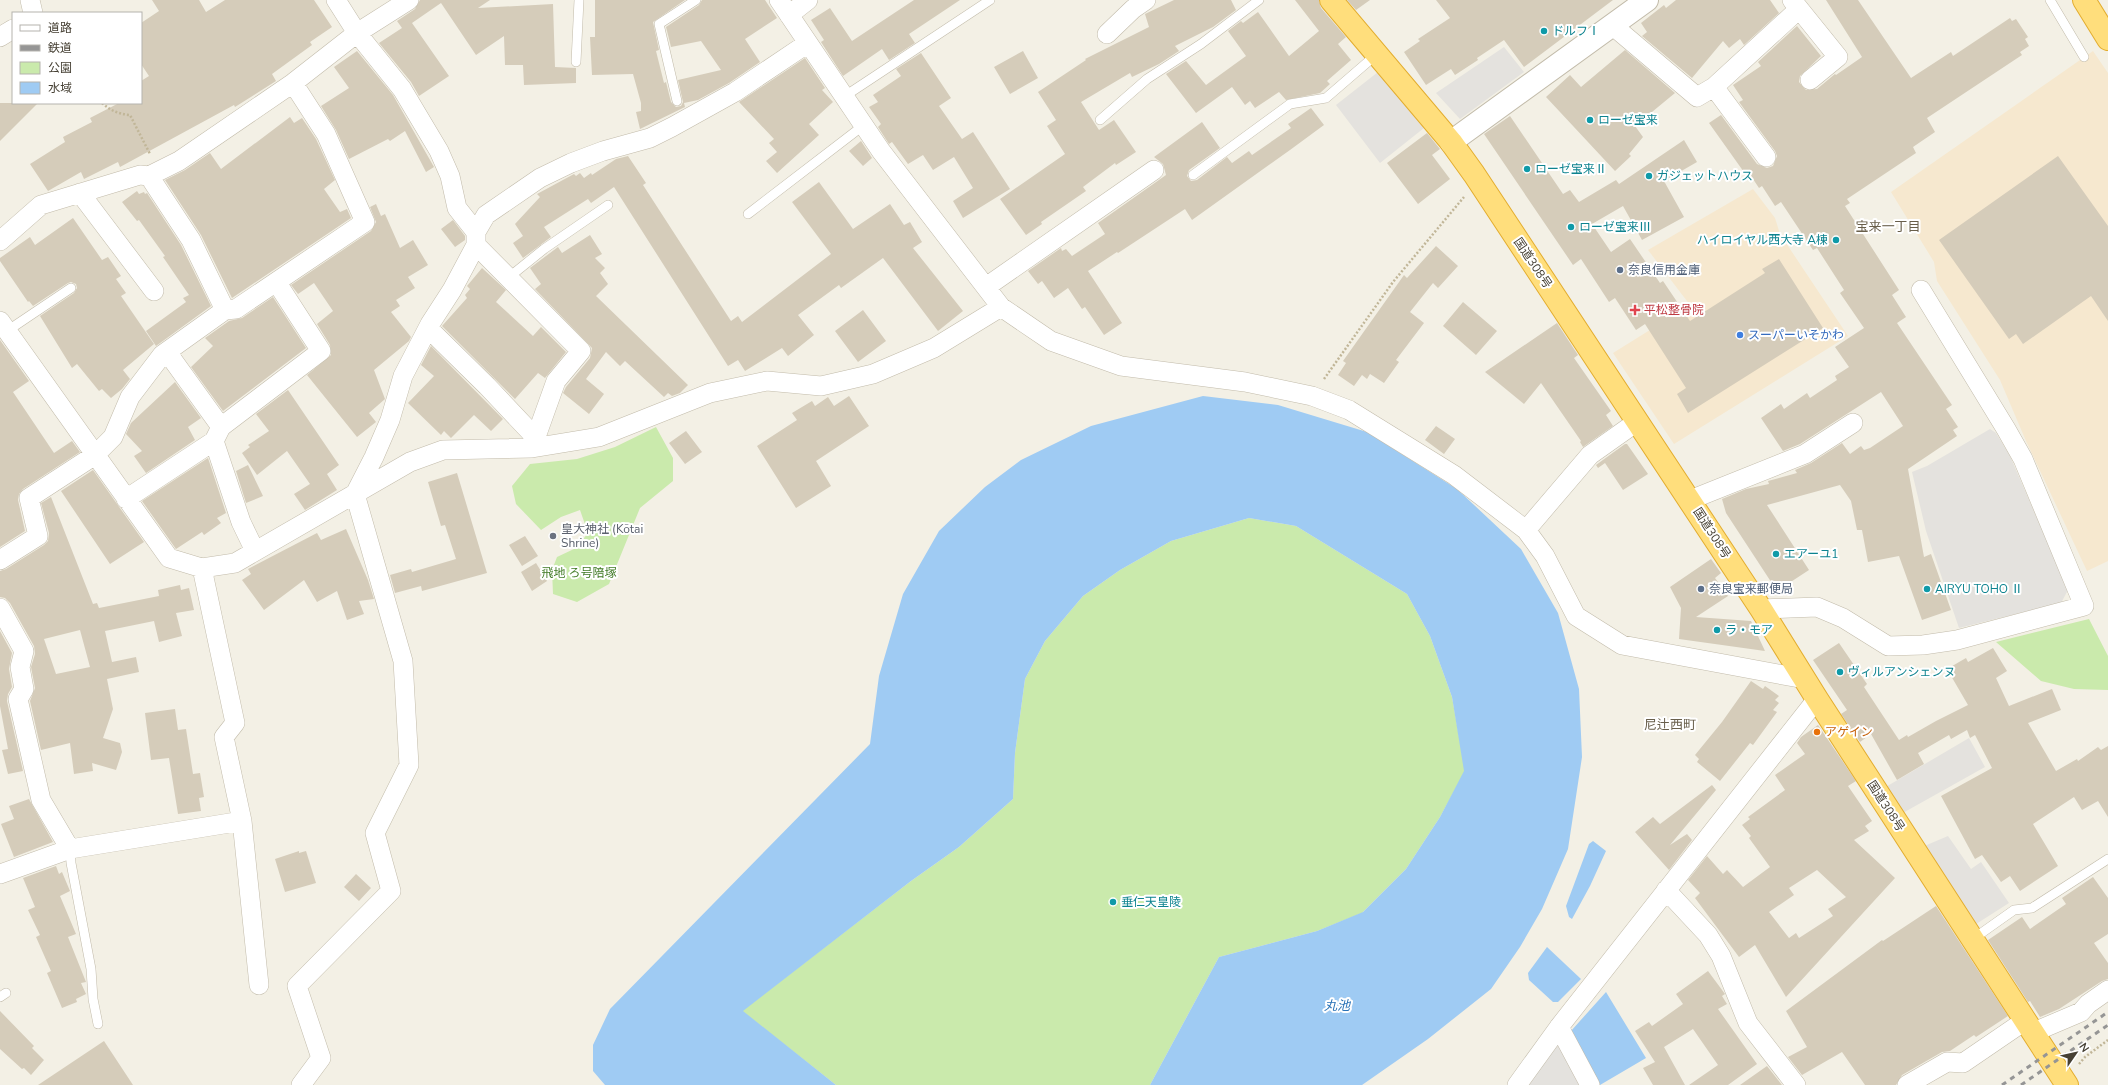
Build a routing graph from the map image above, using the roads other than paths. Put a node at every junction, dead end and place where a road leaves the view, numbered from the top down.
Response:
1 (30, 0) edge
2 (336, 0) edge
3 (409, 0) edge
4 (579, 0) edge
5 (696, 0) edge
6 (808, 0) edge
7 (990, 0) edge
8 (1146, 0) edge
9 (1259, 0) edge
10 (1330, 0) edge
11 (1647, 0) edge
12 (2050, 0) edge
13 (2084, 0) edge
14 (1796, 4) edge
15 (784, 7) edge
16 (33, 12) edge
17 (1612, 25) junction
18 (12, 29) edge
19 (357, 34) junction
20 (1106, 34) dead end
21 (0, 37) edge
22 (2108, 39) edge
23 (808, 43) junction
24 (1378, 53) junction
25 (2084, 57) dead end
26 (576, 62) dead end
27 (1810, 80) dead end
28 (293, 83) junction
29 (1714, 87) junction
30 (845, 96) junction
31 (677, 101) dead end
32 (1100, 120) dead end
33 (864, 125) junction
34 (1452, 142) junction
35 (1766, 157) dead end
36 (1154, 170) dead end
37 (154, 173) junction
38 (1193, 175) dead end
39 (80, 193) junction
40 (608, 205) dead end
41 (748, 214) dead end
42 (476, 239) junction
43 (0, 241) edge
44 (508, 278) junction
45 (277, 283) junction
46 (986, 287) junction
47 (71, 288) dead end
48 (1921, 290) dead end
49 (154, 291) dead end
50 (1001, 307) junction
51 (225, 310) junction
52 (4, 326) edge
53 (428, 328) junction
54 (167, 352) junction
55 (1638, 421) junction
56 (1853, 423) dead end
57 (218, 434) junction
58 (534, 443) junction
59 (95, 455) junction
60 (355, 494) junction
61 (126, 498) junction
62 (1690, 500) junction
63 (1526, 530) junction
64 (255, 552) junction
65 (0, 560) edge
66 (202, 568) junction
67 (0, 608) edge
68 (1761, 608) junction
69 (1805, 679) junction
70 (1817, 699) junction
71 (242, 821) junction
72 (70, 849) junction
73 (2108, 859) edge
74 (0, 874) edge
75 (1666, 890) junction
76 (1973, 939) junction
77 (259, 985) dead end
78 (2108, 990) edge
79 (98, 1024) dead end
80 (2030, 1026) junction
81 (1559, 1027) junction
82 (2064, 1081) edge
83 (301, 1085) edge
84 (1518, 1085) edge
85 (1590, 1085) edge
86 (1796, 1085) edge
87 (1907, 1085) edge

1 - 16 street
2 - 19 street
3 - 19 street
4 - 26 lane
5 - 31 lane
6 - 15 street
7 - 30 lane
8 - 20 street
9 - 32 lane
10 - 24 highway, 国道308号
11 - 17 street
12 - 25 lane
13 - 22 highway
14 - 27 street
14 - 29 street
15 - 23 street
17 - 29 street
17 - 34 street
18 - 21 street
19 - 28 street
19 - 42 street
23 - 30 street
23 - 42 street
24 - 34 highway, 国道308号
24 - 38 lane
28 - 37 street
28 - 45 street
29 - 35 street
30 - 33 street
33 - 41 lane
33 - 46 street
34 - 55 highway, 国道308号
36 - 46 street
37 - 39 street
37 - 51 street
39 - 43 street
39 - 49 street
40 - 44 lane
42 - 44 street
42 - 53 street
44 - 58 street
45 - 51 street
45 - 57 street
46 - 50 street
47 - 52 lane
48 - 68 street
50 - 58 street
50 - 63 street
51 - 54 street
52 - 59 street
53 - 58 street
53 - 60 street
54 - 57 street
54 - 59 street
55 - 62 highway, 国道308号
55 - 63 street
56 - 62 street
57 - 61 street
57 - 64 street
58 - 60 street
59 - 61 street
59 - 65 street
60 - 64 street
60 - 83 street
61 - 66 street
62 - 68 highway, 国道308号
63 - 69 street
64 - 66 street
66 - 71 street
67 - 72 street
68 - 69 highway, 国道308号
69 - 70 highway, 国道308号
70 - 75 street
70 - 76 highway, 国道308号
71 - 72 street
71 - 77 street
72 - 74 street
72 - 79 lane
73 - 76 lane
75 - 81 street
75 - 86 street
76 - 80 highway, 国道308号
78 - 80 street
80 - 82 highway, 国道308号
80 - 87 street
81 - 84 street
81 - 85 street

